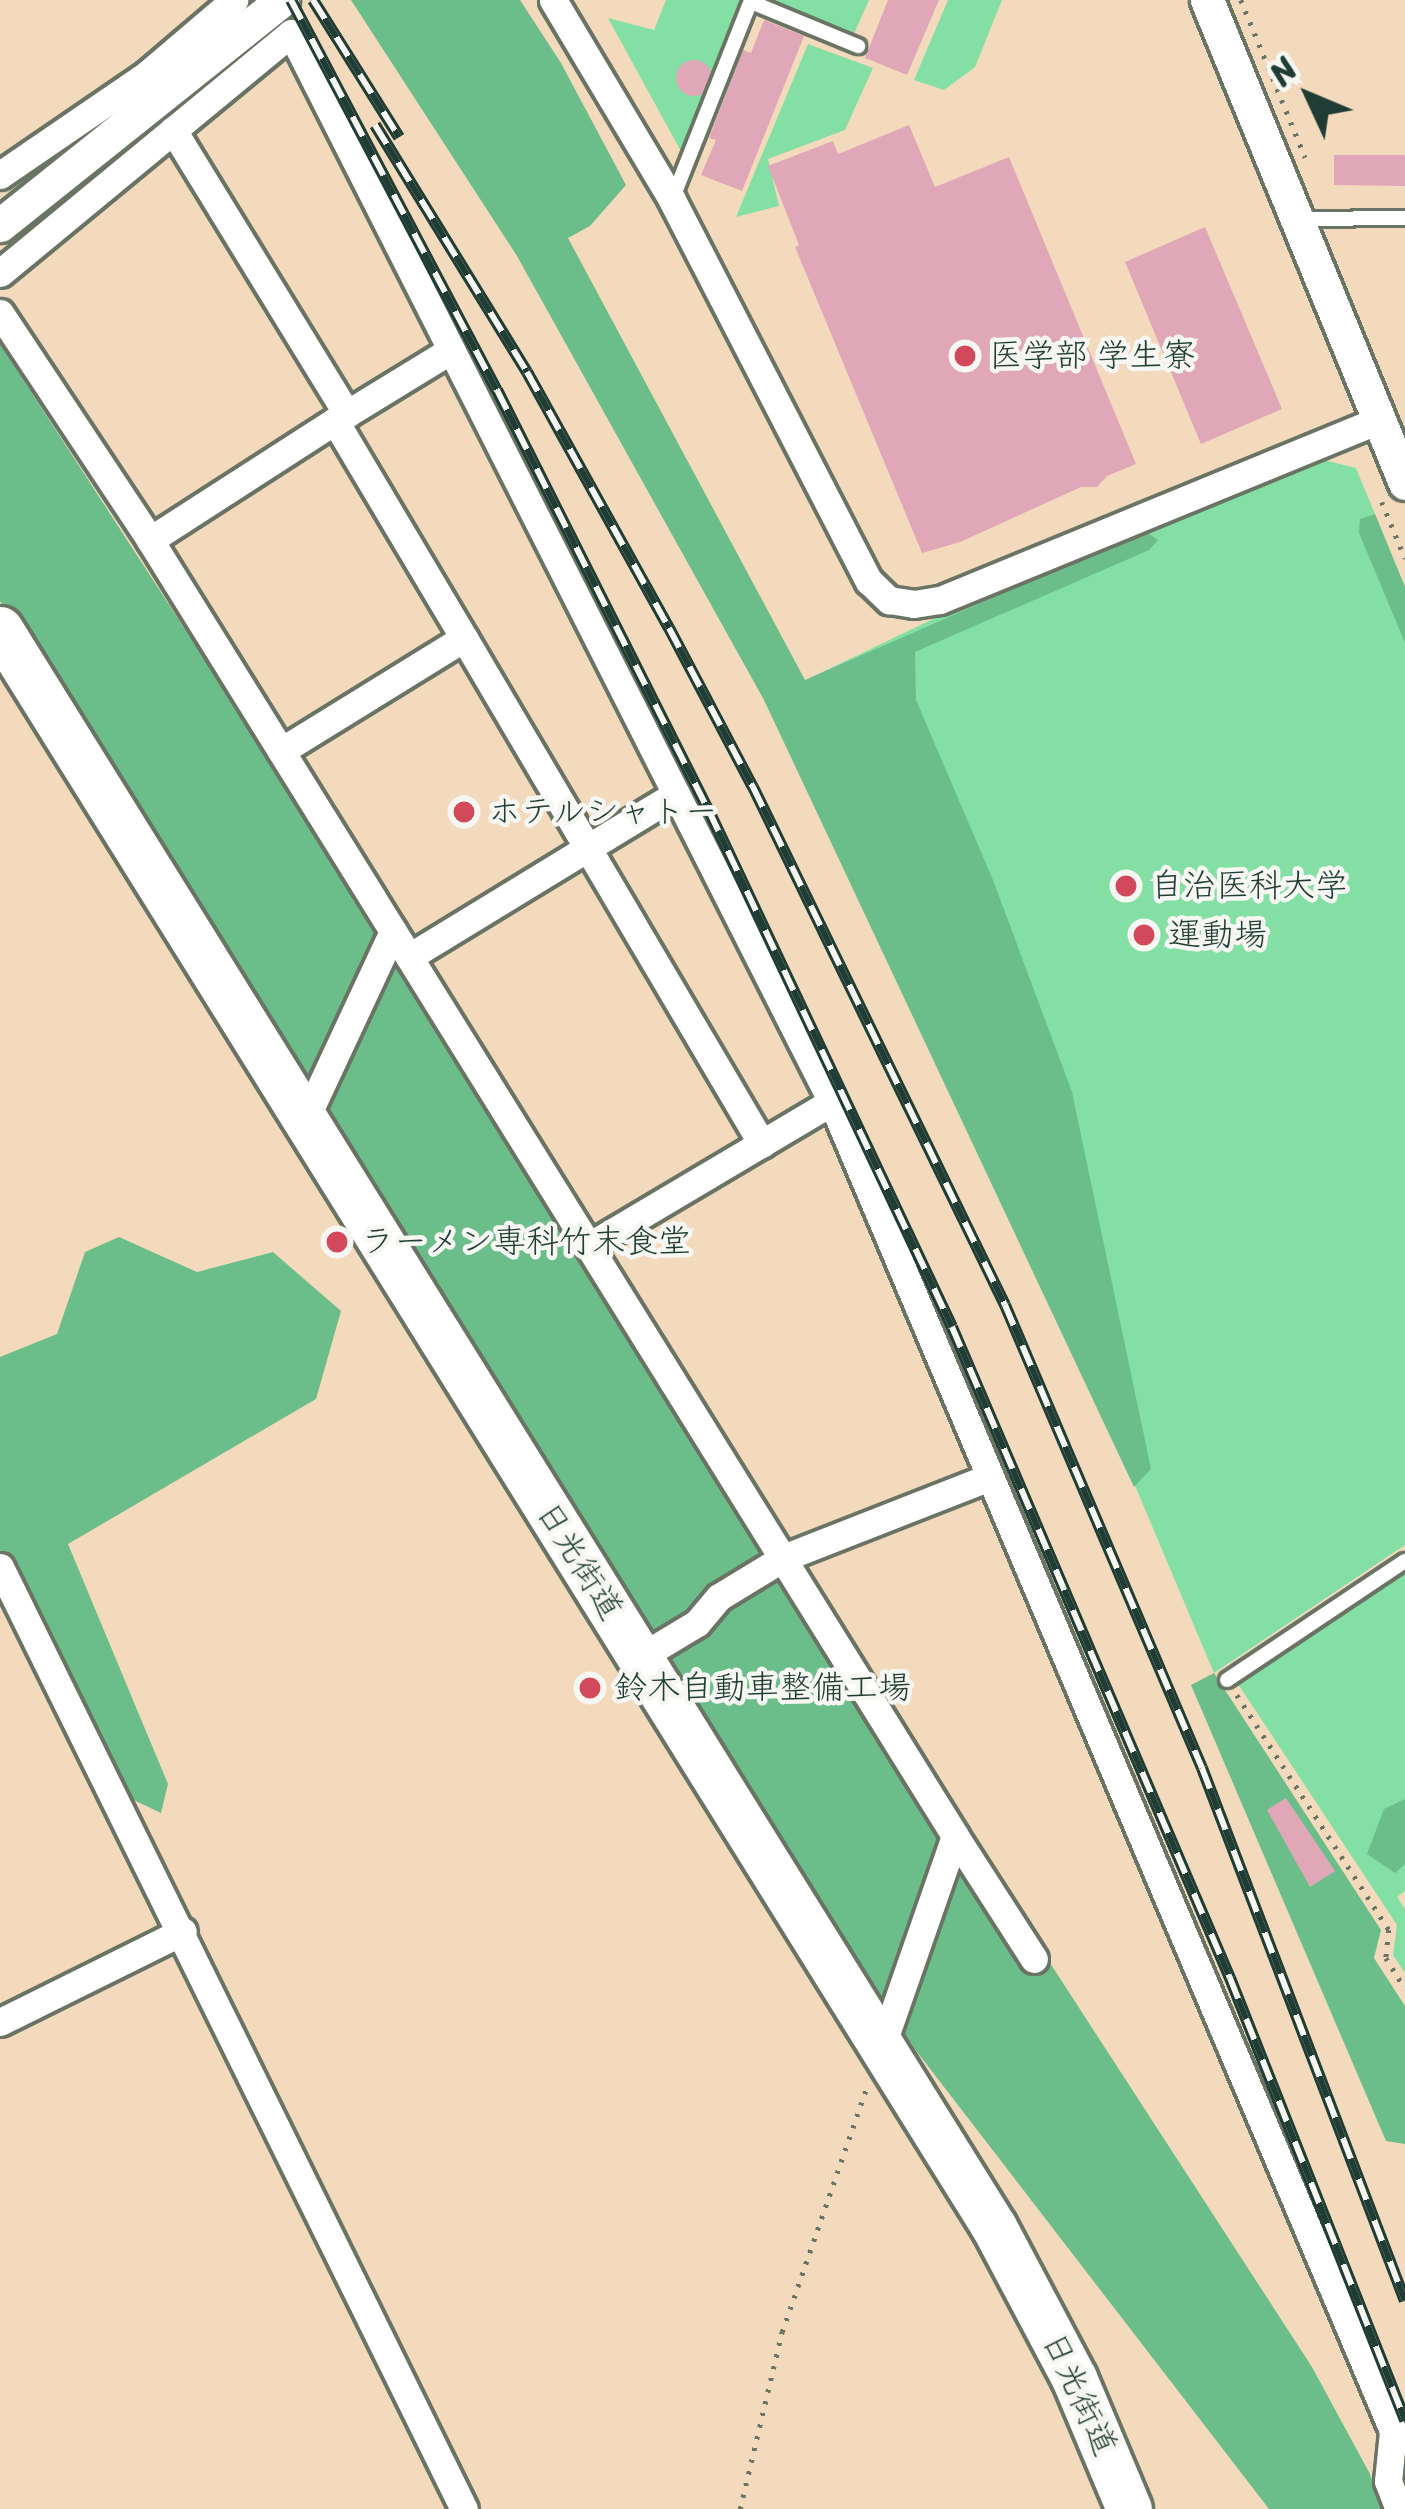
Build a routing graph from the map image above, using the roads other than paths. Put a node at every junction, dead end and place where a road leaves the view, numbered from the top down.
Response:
1 (234, 0) edge
2 (282, 0) edge
3 (553, 0) edge
4 (1207, 0) edge
5 (751, 1) edge
6 (858, 46) dead end
7 (173, 130) junction
8 (0, 175) edge
9 (672, 200) junction
10 (1405, 218) edge
11 (1297, 219) junction
12 (0, 225) edge
13 (0, 273) edge
14 (0, 313) edge
15 (451, 350) junction
16 (341, 417) junction
17 (1378, 420) junction
18 (1390, 484) edge
19 (150, 540) junction
20 (0, 629) edge
21 (464, 638) junction
22 (281, 751) junction
23 (676, 794) junction
24 (587, 848) junction
25 (393, 931) junction
26 (410, 957) junction
27 (832, 1102) junction
28 (305, 1120) junction
29 (762, 1144) junction
30 (589, 1246) junction
31 (990, 1477) junction
32 (783, 1558) junction
33 (1405, 1561) edge
34 (0, 1567) edge
35 (639, 1658) junction
36 (1227, 1680) road end
37 (955, 1835) junction
38 (183, 1931) junction
39 (1034, 1959) dead end
40 (0, 2022) edge
41 (882, 2045) junction
42 (464, 2509) edge
43 (1129, 2509) edge
44 (1399, 2509) edge

1 - 8 street
2 - 12 street
3 - 9 street
4 - 11 street
5 - 6 lane
5 - 9 lane
7 - 13 street
7 - 15 street
7 - 16 street
9 - 17 street
10 - 11 lane
11 - 17 street
14 - 19 street
15 - 16 street
15 - 23 street
16 - 19 street
16 - 21 street
17 - 18 street
19 - 22 street
20 - 28 highway, 日光街道
21 - 22 street
21 - 24 street
22 - 25 street
23 - 24 street
23 - 27 street
24 - 26 street
24 - 29 street
25 - 26 street
25 - 28 street
26 - 30 street
27 - 29 street
27 - 31 street
28 - 35 highway, 日光街道
29 - 30 street
30 - 32 street
31 - 32 street
31 - 44 street
32 - 35 street
32 - 37 street
33 - 36 lane
34 - 38 street
35 - 41 highway, 日光街道
37 - 39 street
37 - 41 street
38 - 40 street
38 - 42 street
41 - 43 highway, 日光街道

